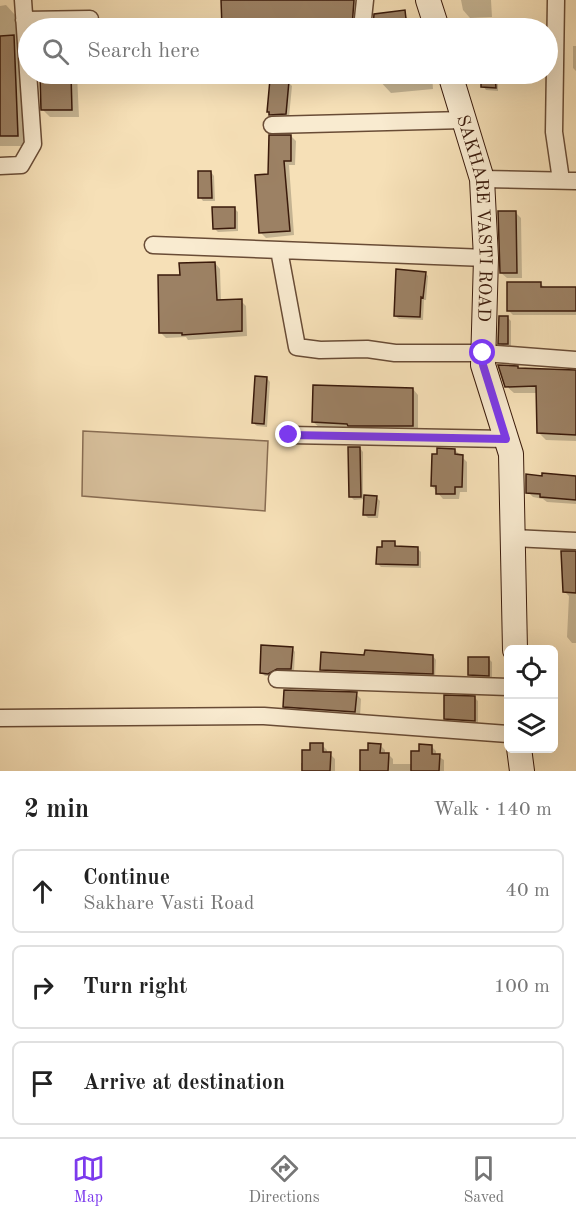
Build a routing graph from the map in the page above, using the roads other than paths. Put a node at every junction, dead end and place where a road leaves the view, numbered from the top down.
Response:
1 (23, 0) edge
2 (365, 0) edge
3 (428, 0) edge
4 (556, 0) edge
5 (24, 18) edge
6 (363, 18) edge
7 (434, 18) edge
8 (556, 18) edge
9 (29, 84) edge
10 (453, 84) edge
11 (555, 84) edge
12 (464, 120) junction
13 (272, 125) dead end
14 (0, 166) edge
15 (482, 179) junction
16 (568, 180) edge
17 (153, 245) dead end
18 (279, 250) junction
19 (486, 258) junction
20 (483, 353) junction
21 (576, 360) edge
22 (289, 435) dead end
23 (506, 439) junction
24 (513, 538) junction
25 (576, 541) edge
26 (515, 645) edge
27 (277, 679) dead end
28 (504, 687) edge
29 (0, 718) edge
30 (504, 734) edge
31 (520, 753) edge
32 (522, 771) edge

1 - 5 street
2 - 6 street
3 - 7 street
4 - 8 street
9 - 14 street
10 - 12 street, SAKHARE VASTI ROAD
11 - 16 street
12 - 13 street
12 - 15 street, SAKHARE VASTI ROAD
15 - 16 street
15 - 19 street, SAKHARE VASTI ROAD
17 - 18 street
18 - 19 street
18 - 20 street
19 - 20 street, SAKHARE VASTI ROAD
20 - 21 street
20 - 23 street, SAKHARE VASTI ROAD
22 - 23 street
23 - 24 street, SAKHARE VASTI ROAD
24 - 25 street
24 - 26 street, SAKHARE VASTI ROAD
27 - 28 street
29 - 30 street
31 - 32 street

